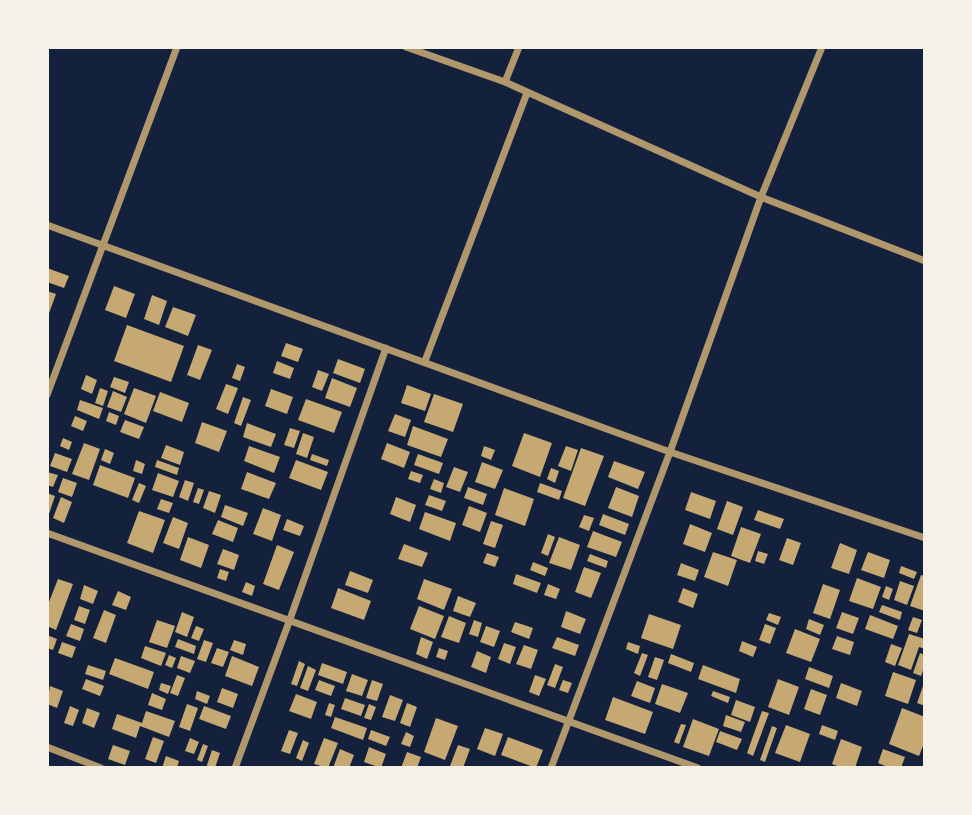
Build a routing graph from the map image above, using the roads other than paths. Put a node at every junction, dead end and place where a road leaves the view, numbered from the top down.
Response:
1 (177, 47) edge
2 (406, 47) edge
3 (519, 47) edge
4 (822, 47) edge
5 (505, 82) junction
6 (527, 93) junction
7 (761, 197) junction
8 (47, 225) edge
9 (102, 246) junction
10 (925, 261) edge
11 (386, 348) junction
12 (425, 362) junction
13 (47, 396) edge
14 (670, 452) junction
15 (47, 533) edge
16 (925, 538) edge
17 (289, 622) junction
18 (569, 720) junction
19 (47, 747) edge
20 (101, 768) edge
21 (235, 768) edge
22 (551, 768) edge
23 (698, 768) edge

1 - 9 street
2 - 5 street
3 - 5 street
4 - 7 street
5 - 6 street
6 - 7 street
6 - 12 street
7 - 10 street
7 - 14 street
8 - 9 street
9 - 11 street
9 - 13 street
11 - 12 street
11 - 17 street
12 - 14 street
14 - 16 street
14 - 18 street
15 - 17 street
17 - 18 street
17 - 21 street
18 - 22 street
18 - 23 street
19 - 20 street

